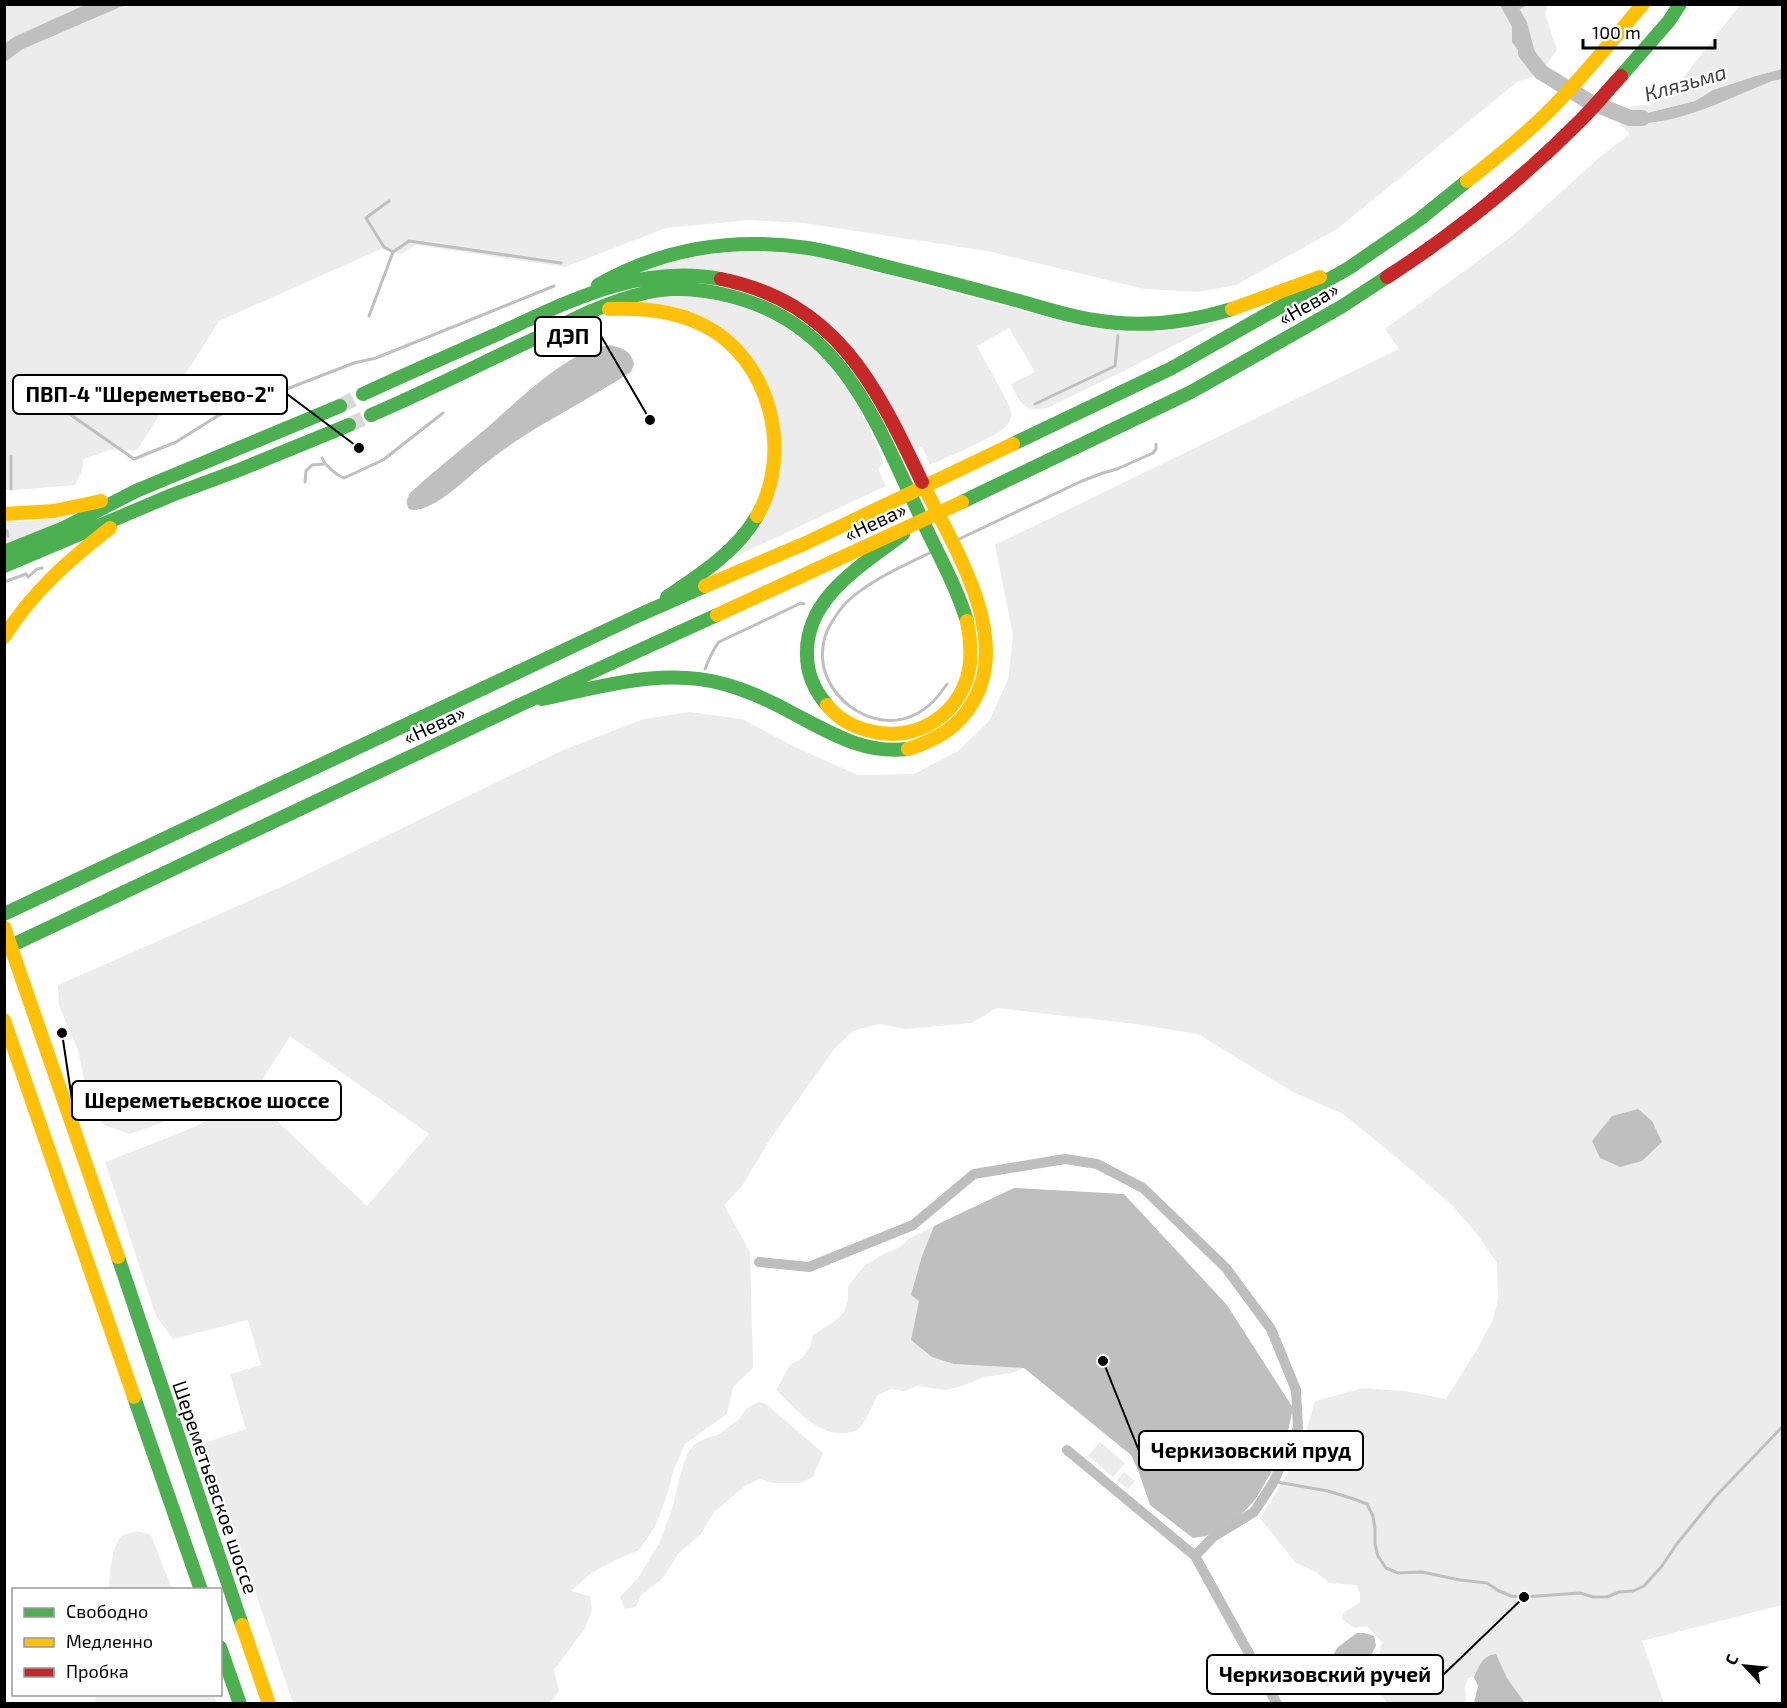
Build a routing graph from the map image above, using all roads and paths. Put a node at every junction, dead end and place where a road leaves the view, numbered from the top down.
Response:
1 (1642, 4) edge
2 (1680, 4) edge
3 (1349, 268) junction
4 (579, 297) junction
5 (591, 311) junction
6 (363, 394) tunnel mouth
7 (340, 406) tunnel mouth
8 (371, 415) tunnel mouth
9 (349, 425) tunnel mouth
10 (136, 491) junction
11 (129, 513) junction
12 (4, 514) edge
13 (917, 523) junction
14 (4, 552) edge
15 (4, 566) edge
16 (637, 616) junction
17 (4, 637) edge
18 (524, 703) junction
19 (4, 914) edge
20 (4, 927) edge
21 (4, 948) edge
22 (4, 1020) edge
23 (759, 1262) dead end
24 (1067, 1450) dead end
25 (1195, 1556) junction
26 (200, 1588) edge
27 (222, 1653) edge
28 (238, 1701) edge
29 (269, 1704) edge
30 (1277, 1704) edge

1 - 3 main road, «Нева»
2 - 13 main road, «Нева»
3 - 4 main road
3 - 16 main road, «Нева»
4 - 6 main road
4 - 18 main road
5 - 8 main road
5 - 13 main road
5 - 16 main road
7 - 10 main road
9 - 11 main road
10 - 12 main road
10 - 14 main road
11 - 15 main road
11 - 17 main road
13 - 18 main road, «Нева»
16 - 19 main road, «Нева»
18 - 21 main road, «Нева»
20 - 29 main road, Шереметьевское шоссе
22 - 26 main road
23 - 25 street
24 - 25 street
25 - 30 street
27 - 28 main road

